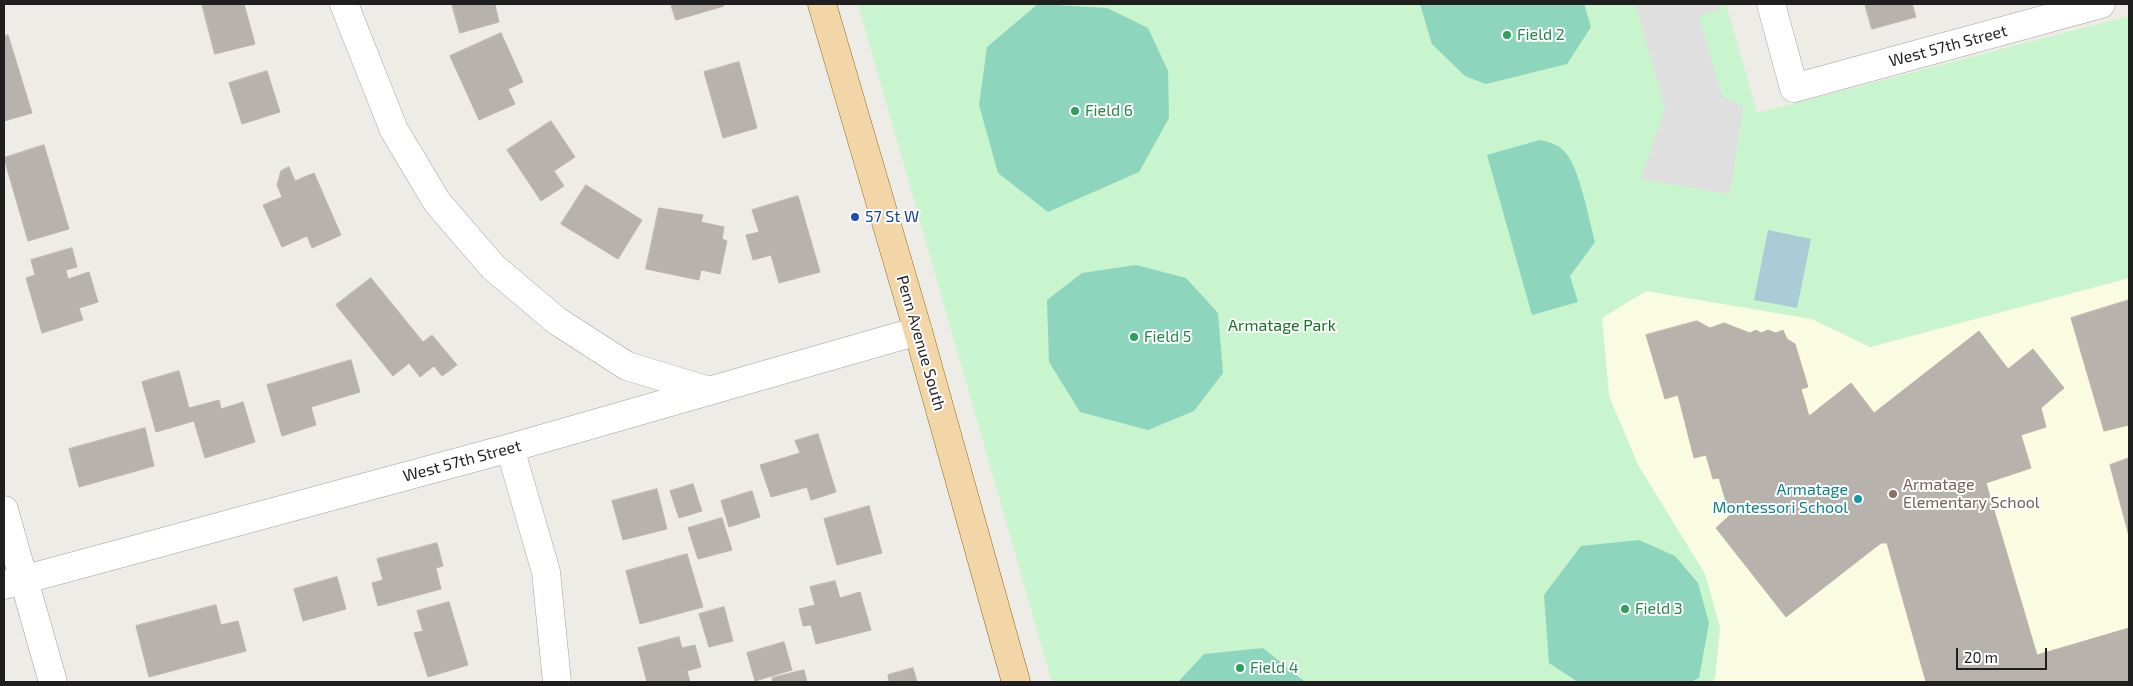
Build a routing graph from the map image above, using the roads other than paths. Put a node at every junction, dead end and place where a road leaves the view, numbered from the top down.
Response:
1 (344, 4) edge
2 (822, 4) edge
3 (1771, 4) edge
4 (2101, 4) edge
5 (2021, 14) edge
6 (918, 330) junction
7 (706, 390) junction
8 (510, 448) junction
9 (4, 510) edge
10 (14, 582) edge
11 (53, 682) edge
12 (557, 682) edge
13 (1016, 682) edge

1 - 7 street
2 - 6 main road, Penn Avenue South
3 - 5 street, West 57th Street
4 - 5 street, West 57th Street
6 - 7 street, West 57th Street
6 - 13 main road, Penn Avenue South
7 - 8 street, West 57th Street
8 - 10 street, West 57th Street
8 - 12 street
9 - 10 street
10 - 11 street

